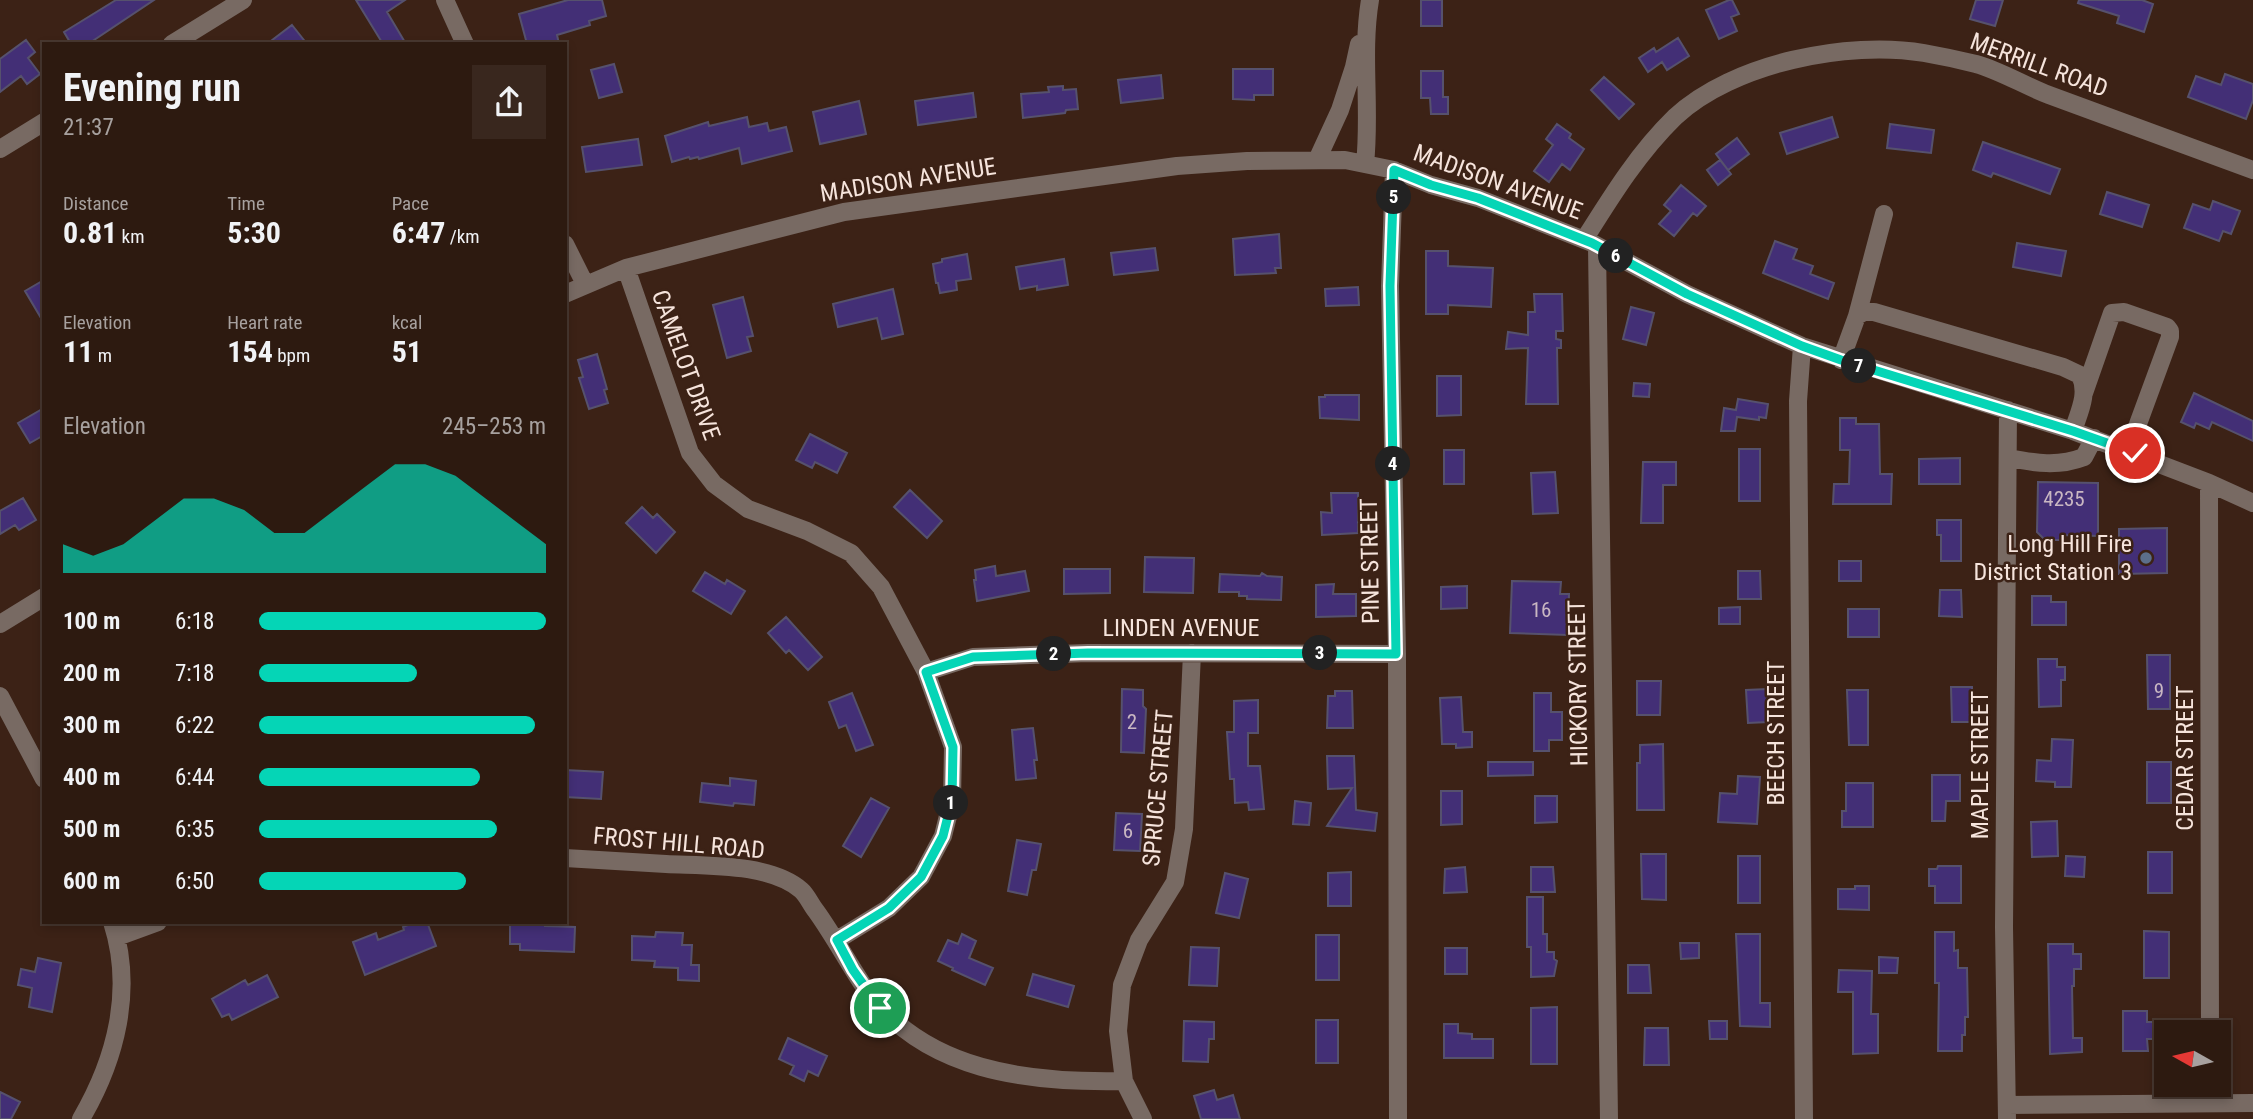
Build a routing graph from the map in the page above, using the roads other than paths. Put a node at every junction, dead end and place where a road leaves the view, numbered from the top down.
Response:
1 (243, 0) edge
2 (445, 0) edge
3 (1370, 0) edge
4 (1366, 28) junction
5 (175, 42) edge
6 (465, 42) edge
7 (42, 123) edge
8 (0, 149) edge
9 (1317, 160) junction
10 (1365, 164) junction
11 (1394, 170) junction
12 (2253, 170) edge
13 (1884, 214) dead end
14 (1590, 243) junction
15 (567, 248) edge
16 (626, 268) junction
17 (585, 285) junction
18 (567, 293) edge
19 (1857, 316) junction
20 (1802, 346) junction
21 (1841, 360) junction
22 (2084, 393) junction
23 (2008, 410) junction
24 (2138, 424) dead end
25 (2073, 431) junction
26 (2094, 438) junction
27 (2009, 458) junction
28 (2209, 483) junction
29 (2253, 503) edge
30 (42, 598) edge
31 (0, 624) edge
32 (1192, 653) junction
33 (1396, 654) junction
34 (926, 672) junction
35 (0, 696) edge
36 (42, 775) edge
37 (567, 858) edge
38 (145, 924) edge
39 (114, 929) edge
40 (837, 940) junction
41 (2210, 1020) edge
42 (1124, 1081) junction
43 (2176, 1097) edge
44 (2224, 1097) edge
45 (2253, 1103) edge
46 (2007, 1112) edge
47 (81, 1119) edge
48 (1143, 1119) edge
49 (1398, 1119) edge
50 (1609, 1119) edge
51 (1804, 1119) edge

1 - 5 street
2 - 6 street
3 - 4 street
4 - 9 street
4 - 10 street
7 - 8 street
9 - 10 street, MADISON AVENUE
9 - 16 street, MADISON AVENUE
10 - 11 street, MADISON AVENUE
11 - 14 street, MADISON AVENUE
11 - 33 street, PINE STREET
12 - 14 street, MERRILL ROAD
13 - 19 street
14 - 20 street, MADISON AVENUE
14 - 50 street, HICKORY STREET
15 - 17 street
16 - 17 street, MADISON AVENUE
16 - 34 street, CAMELOT DRIVE
17 - 18 street, MADISON AVENUE
19 - 21 street
19 - 22 street
20 - 21 street, MADISON AVENUE
20 - 51 street, BEECH STREET
21 - 23 street, MADISON AVENUE
22 - 24 street
22 - 25 street
23 - 25 street, MADISON AVENUE
23 - 27 street, MAPLE STREET
25 - 26 street, MADISON AVENUE
26 - 27 street
26 - 28 street, MADISON AVENUE
27 - 46 street, MAPLE STREET
28 - 29 street, MADISON AVENUE
28 - 41 street, CEDAR STREET
30 - 31 street
32 - 33 street, LINDEN AVENUE
32 - 34 street, LINDEN AVENUE
32 - 42 street, SPRUCE STREET
33 - 49 street, PINE STREET
34 - 40 street, CAMELOT DRIVE
35 - 36 street
37 - 40 street, FROST HILL ROAD
38 - 39 street
39 - 47 street
40 - 42 street, FROST HILL ROAD
42 - 48 street, SPRUCE STREET
43 - 46 street
44 - 45 street

